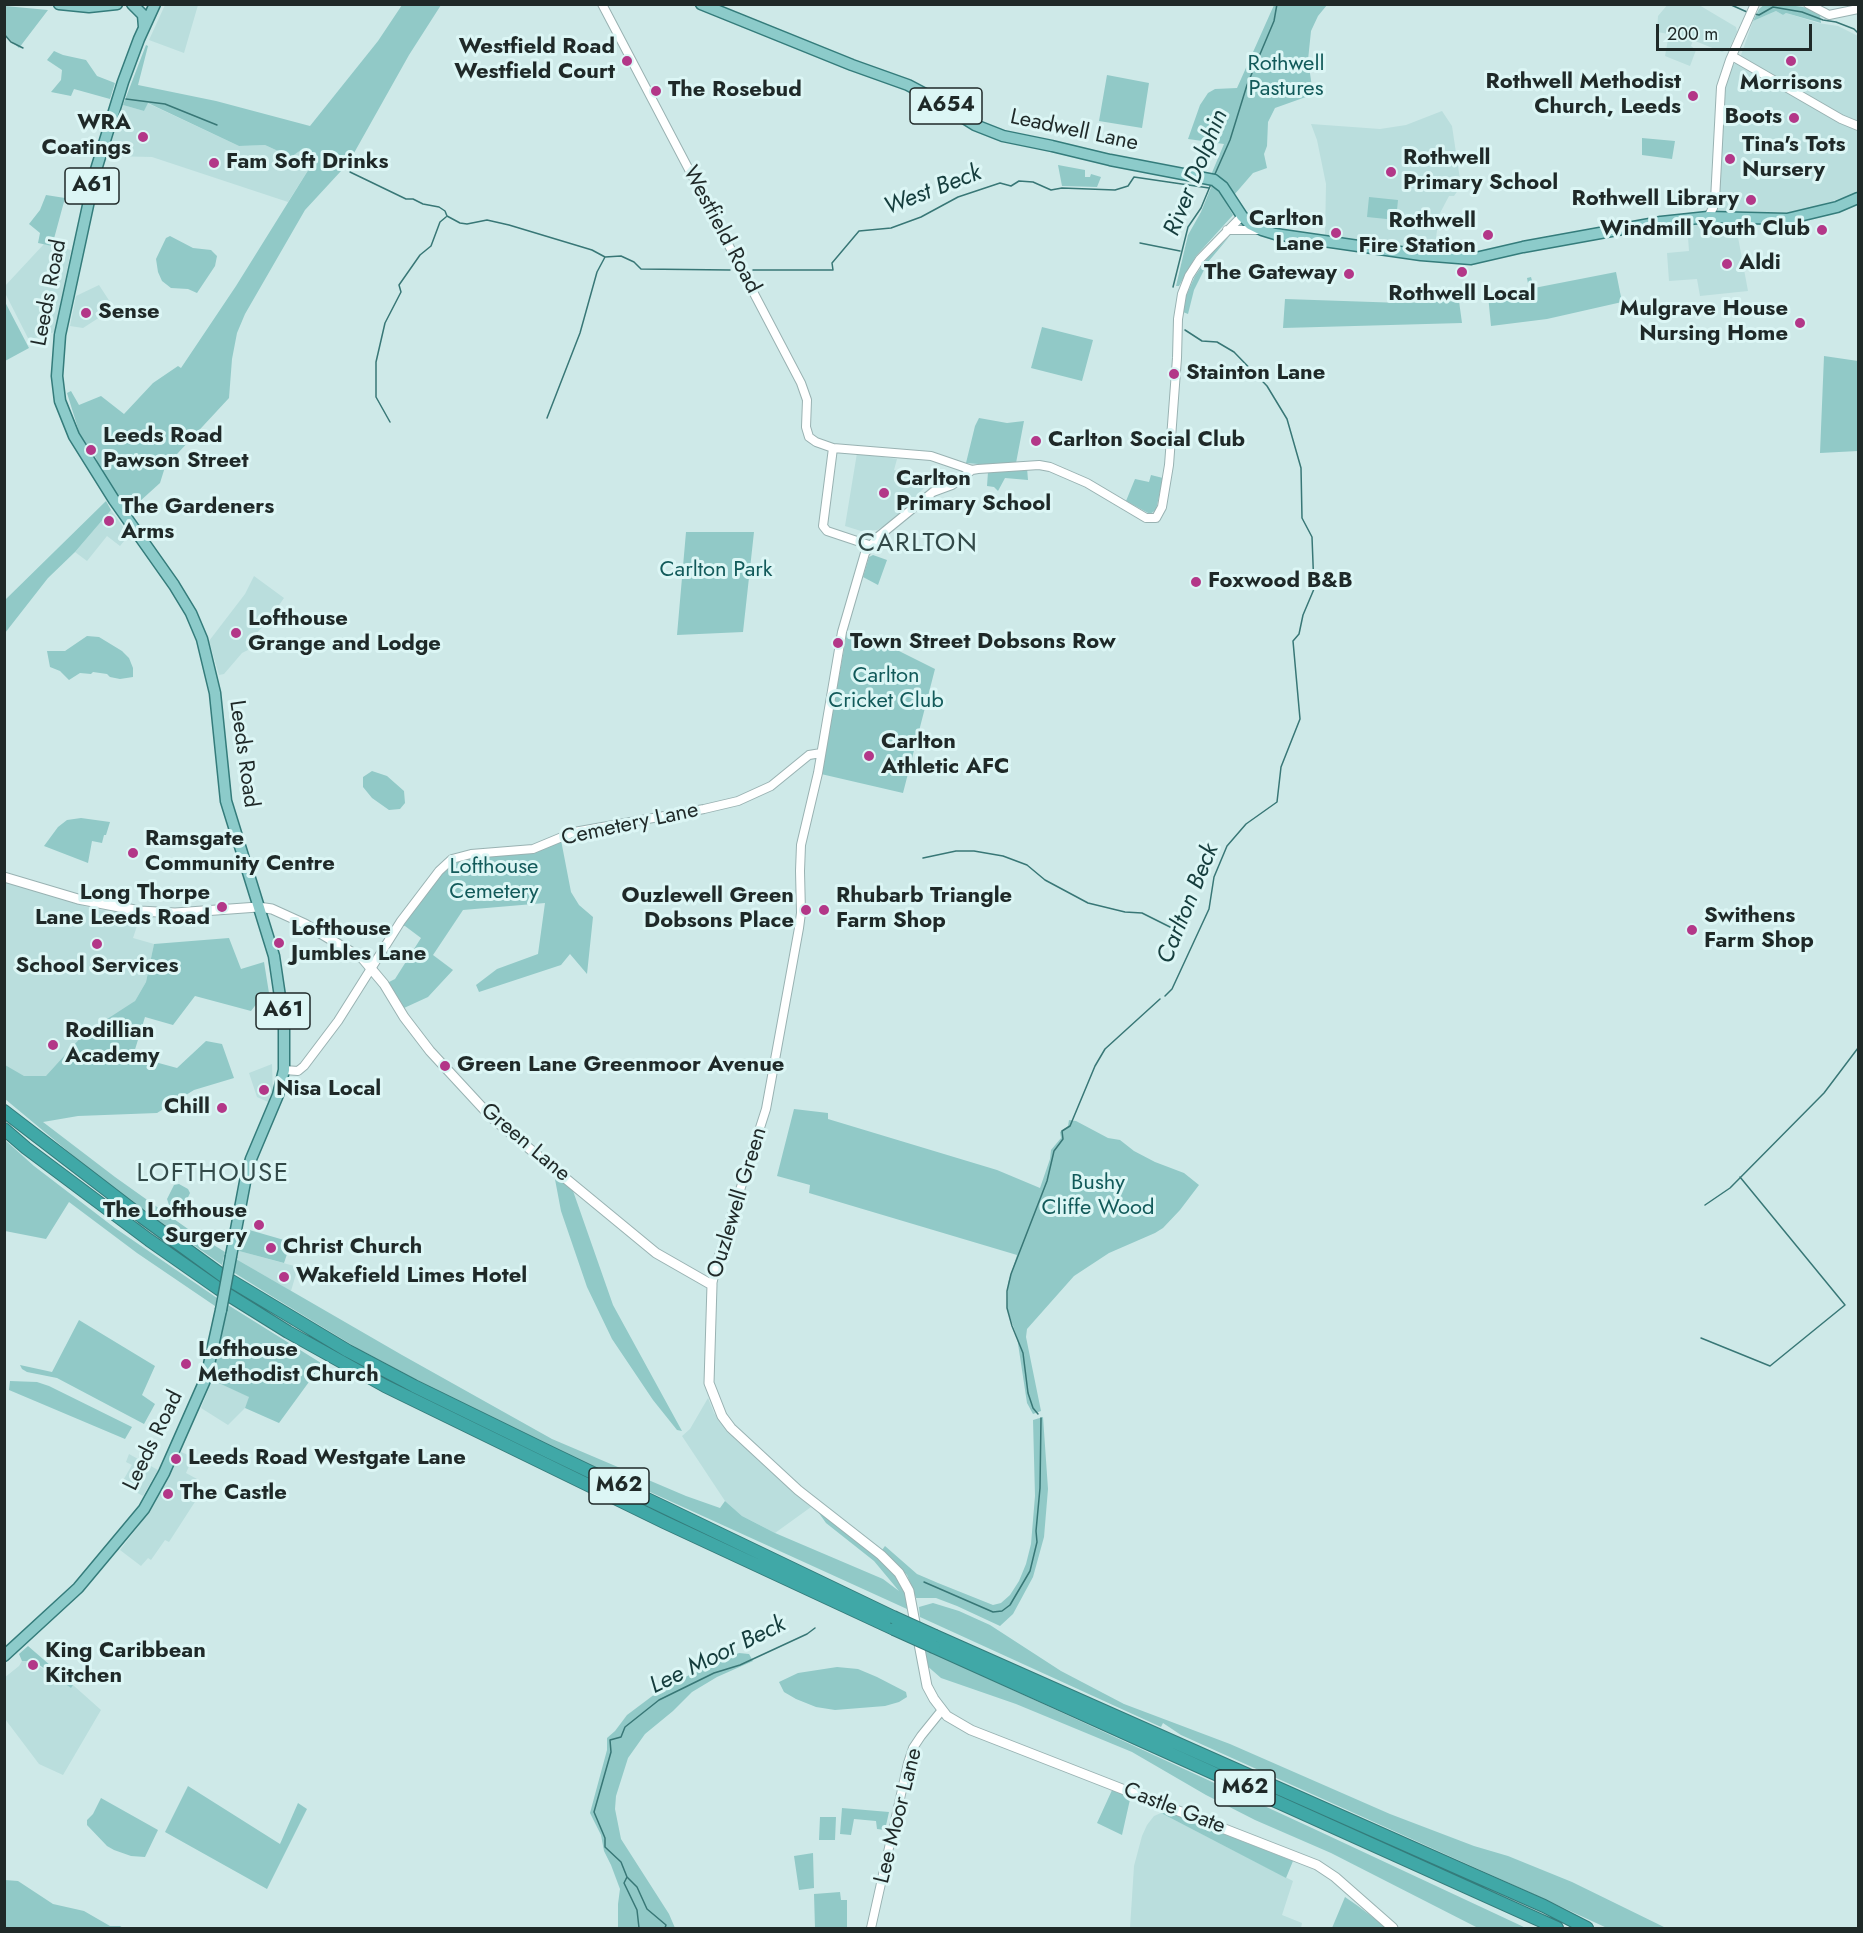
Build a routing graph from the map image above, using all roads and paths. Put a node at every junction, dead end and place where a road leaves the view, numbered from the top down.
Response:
1 (59, 4) edge
2 (117, 4) edge
3 (132, 4) edge
4 (155, 4) edge
5 (602, 4) edge
6 (701, 4) edge
7 (1808, 4) edge
8 (1753, 7) edge
9 (1858, 9) edge
10 (144, 27) junction
11 (1732, 56) junction
12 (1858, 126) edge
13 (1858, 198) edge
14 (1242, 216) junction
15 (1708, 217) junction
16 (1227, 230) junction
17 (1262, 231) junction
18 (833, 448) junction
19 (972, 470) junction
20 (869, 545) junction
21 (821, 753) junction
22 (4, 877) edge
23 (258, 907) junction
24 (371, 967) junction
25 (284, 1070) junction
26 (4, 1111) edge
27 (4, 1129) edge
28 (712, 1285) junction
29 (893, 1623) junction
30 (934, 1641) junction
31 (4, 1656) edge
32 (942, 1710) junction
33 (871, 1929) edge
34 (1393, 1929) edge
35 (1557, 1929) edge
36 (1587, 1929) edge

1 - 2 main road
3 - 10 main road
4 - 10 main road, Leeds Road / A61
5 - 18 street, Westfield Road
6 - 14 main road, Leadwell Lane / A654
7 - 9 street
8 - 11 street
10 - 23 main road, Leeds Road / A61
11 - 12 street
11 - 15 street
13 - 15 main road, A654
14 - 16 street
14 - 17 main road, Leadwell Lane / A654
15 - 17 main road, A654
16 - 17 street
16 - 19 street
18 - 19 street
18 - 20 street
19 - 20 street
20 - 21 street, Ouzlewell Green
21 - 24 street, Cemetery Lane
21 - 28 street, Ouzlewell Green
22 - 23 main road
23 - 24 main road, Green Lane
23 - 25 main road, Leeds Road / A61
24 - 25 street
24 - 28 main road, Green Lane
25 - 31 main road, Leeds Road / A61, bridge
26 - 29 highway, M62
27 - 29 highway, M62
28 - 32 main road, Ouzlewell Green
29 - 30 highway, M62, bridge
30 - 35 highway, M62
30 - 36 highway, M62
32 - 33 street, Lee Moor Lane
32 - 34 main road, Castle Gate

